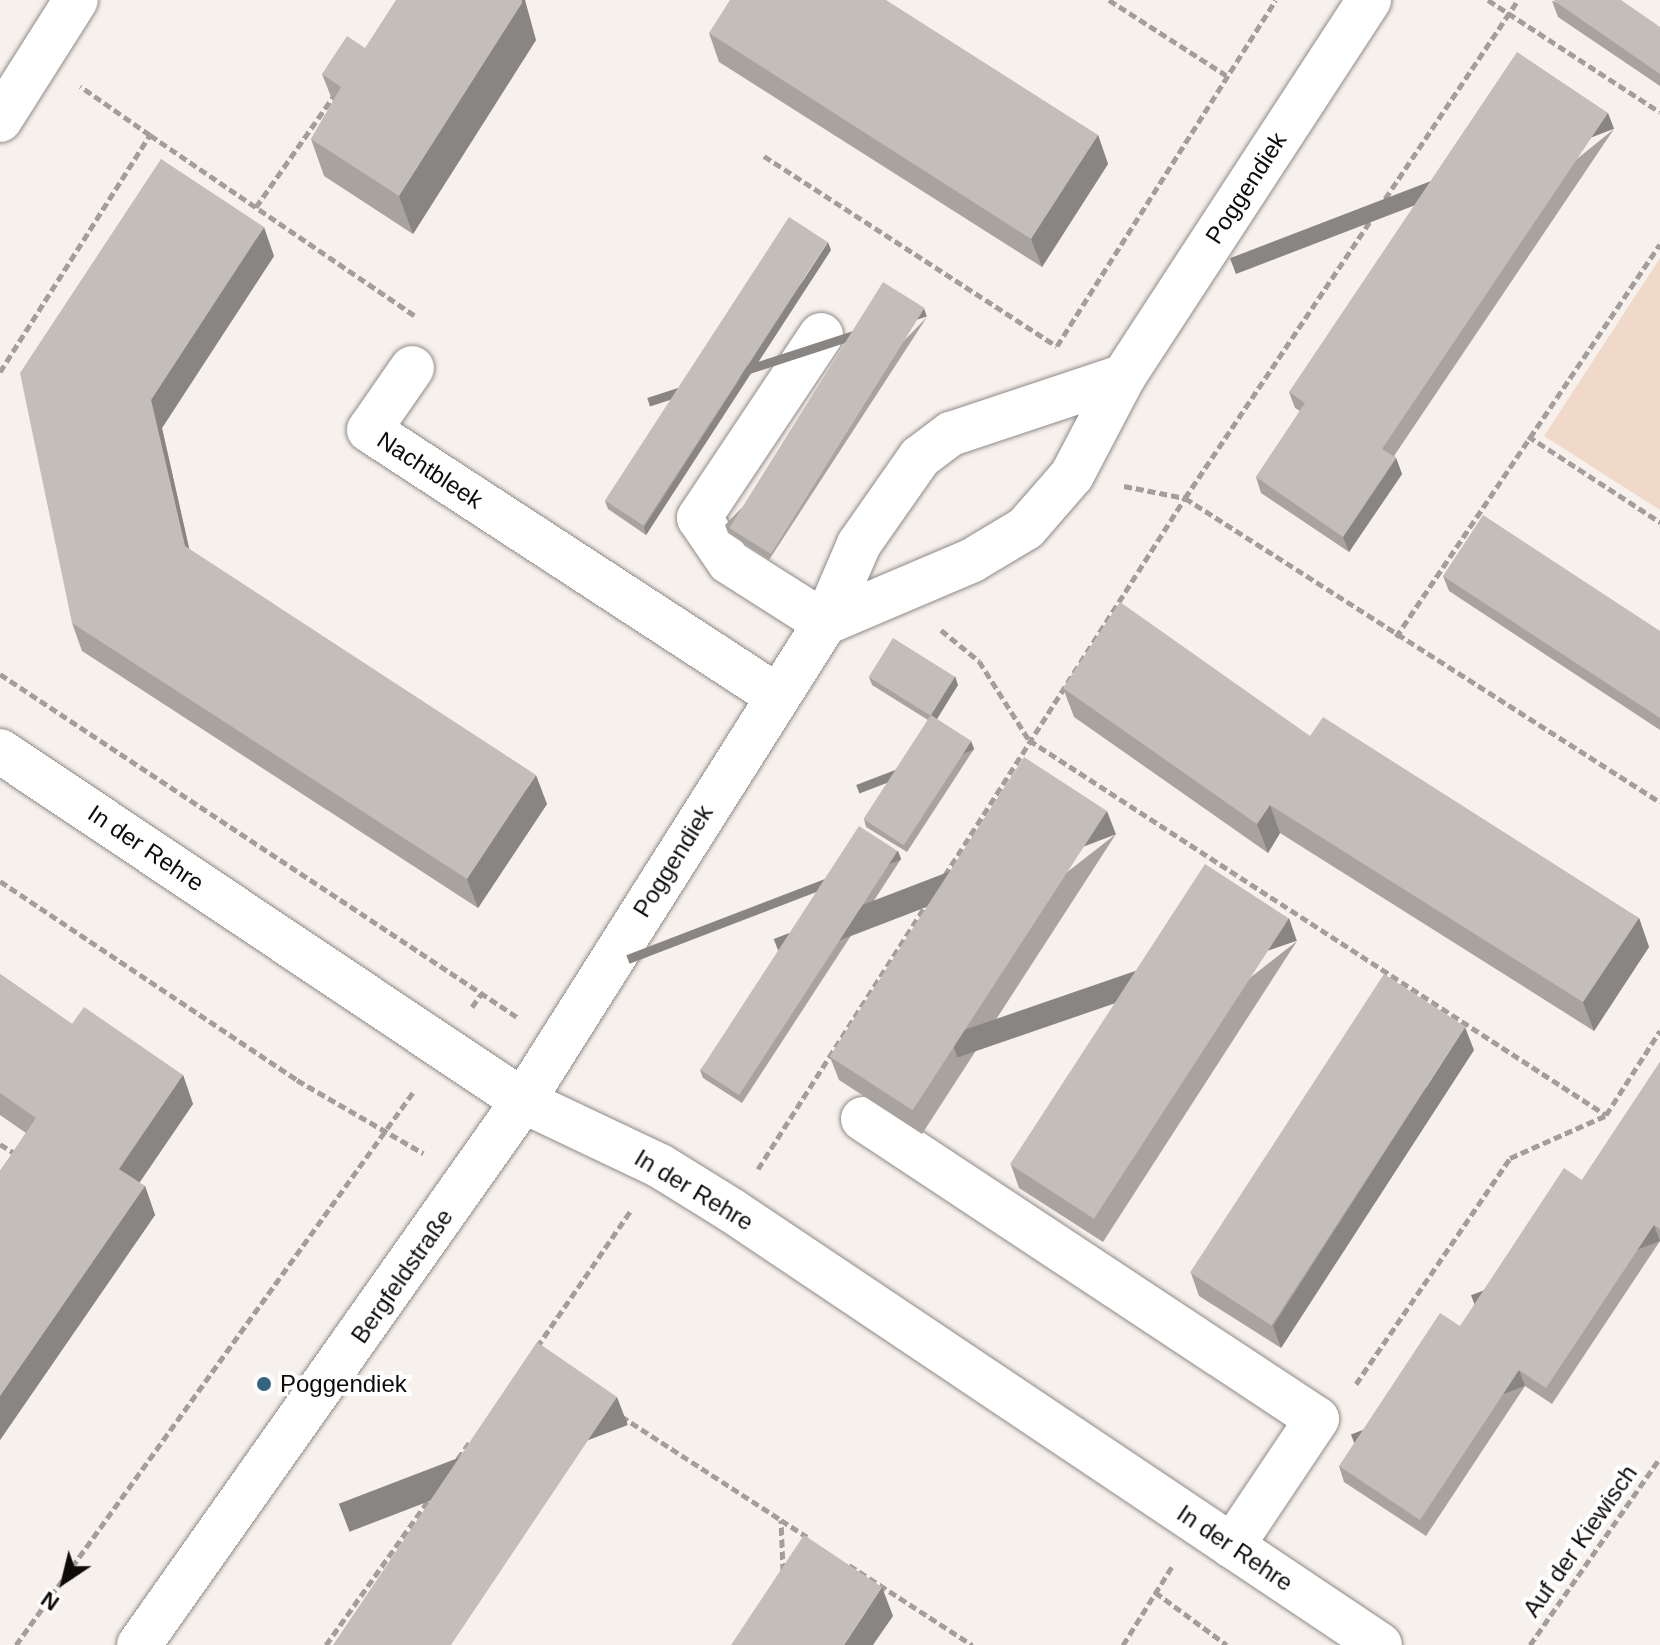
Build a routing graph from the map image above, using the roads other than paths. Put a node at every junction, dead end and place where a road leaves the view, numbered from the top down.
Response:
1 (76, 0) edge
2 (1369, 0) edge
3 (0, 120) edge
4 (821, 335) dead end
5 (412, 368) road end
6 (1124, 376) junction
7 (825, 623) junction
8 (777, 696) junction
9 (0, 751) edge
10 (523, 1101) junction
11 (863, 1119) edge
12 (1216, 1535) junction
13 (139, 1645) edge
14 (1380, 1645) edge

1 - 3 street
2 - 6 street, Poggendiek
4 - 7 street
5 - 8 street, Nachtbleek
6 - 7 street, Poggendiek
6 - 7 street, Poggendiek
7 - 8 street, Poggendiek
8 - 10 street, Poggendiek
9 - 10 street, In der Rehre
10 - 12 street, In der Rehre
10 - 13 street, Bergfeldstraße
11 - 12 street
12 - 14 street, In der Rehre

